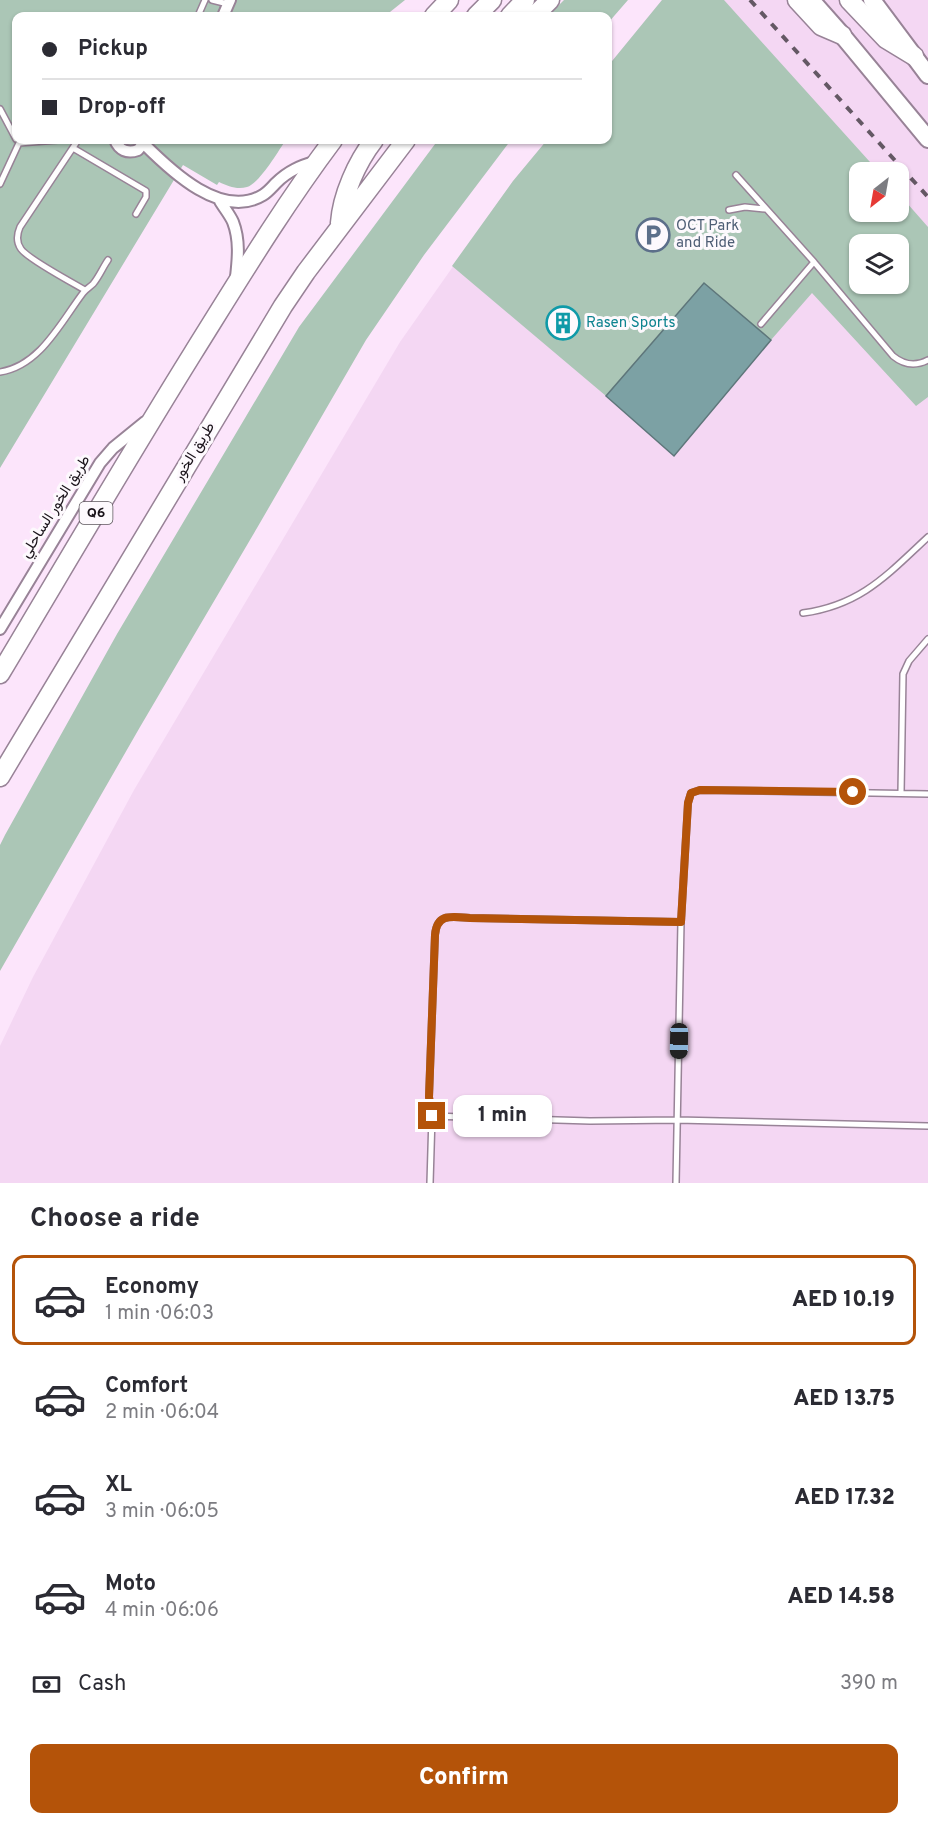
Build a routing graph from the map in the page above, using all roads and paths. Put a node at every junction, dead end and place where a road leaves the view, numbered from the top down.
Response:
1 (212, 0) edge
2 (449, 0) edge
3 (492, 0) edge
4 (525, 0) edge
5 (550, 0) edge
6 (797, 0) edge
7 (811, 0) edge
8 (849, 0) edge
9 (872, 0) edge
10 (229, 2) edge
11 (438, 12) edge
12 (480, 12) edge
13 (514, 12) edge
14 (538, 12) edge
15 (842, 35) junction
16 (914, 56) junction
17 (928, 75) edge
18 (0, 109) edge
19 (12, 131) edge
20 (928, 139) edge
21 (15, 144) edge
22 (76, 144) edge
23 (117, 144) edge
24 (143, 144) edge
25 (147, 144) edge
26 (330, 144) edge
27 (372, 144) edge
28 (403, 144) edge
29 (73, 148) junction
30 (317, 161) junction
31 (736, 175) dead end
32 (0, 184) edge
33 (220, 201) junction
34 (765, 208) junction
35 (729, 210) dead end
36 (136, 214) dead end
37 (339, 228) junction
38 (108, 260) dead end
39 (814, 262) junction
40 (235, 284) junction
41 (85, 290) junction
42 (761, 324) dead end
43 (928, 360) edge
44 (2, 371) edge
45 (154, 414) junction
46 (928, 537) edge
47 (803, 613) dead end
48 (0, 629) edge
49 (928, 639) edge
50 (0, 674) edge
51 (0, 777) edge
52 (901, 793) junction
53 (928, 794) edge
54 (681, 922) junction
55 (432, 1116) junction
56 (677, 1120) junction
57 (928, 1126) edge
58 (430, 1183) edge
59 (676, 1183) edge

1 - 10 lane
2 - 11 highway
3 - 12 highway
4 - 13 highway
5 - 14 highway
6 - 15 highway
7 - 15 main road
8 - 16 highway
9 - 16 main road
15 - 20 main road
16 - 17 main road
18 - 19 lane
21 - 32 lane
22 - 29 lane
23 - 24 street
25 - 33 street
26 - 30 highway, Q6
27 - 37 highway
28 - 37 highway, طريق الخور
29 - 36 lane
29 - 41 lane
30 - 33 street
30 - 40 highway, Q6
31 - 34 lane
33 - 40 street
34 - 35 lane
34 - 39 lane
37 - 51 highway, طريق الخور
38 - 41 lane
39 - 42 lane
39 - 43 lane
40 - 45 highway, Q6
41 - 44 lane
45 - 48 street, طريق الخور الساحلي
45 - 50 highway, Q6
46 - 47 lane
49 - 52 lane
52 - 53 lane
52 - 54 lane
54 - 55 lane
54 - 56 lane
55 - 56 lane
55 - 58 lane
56 - 57 lane
56 - 59 lane

